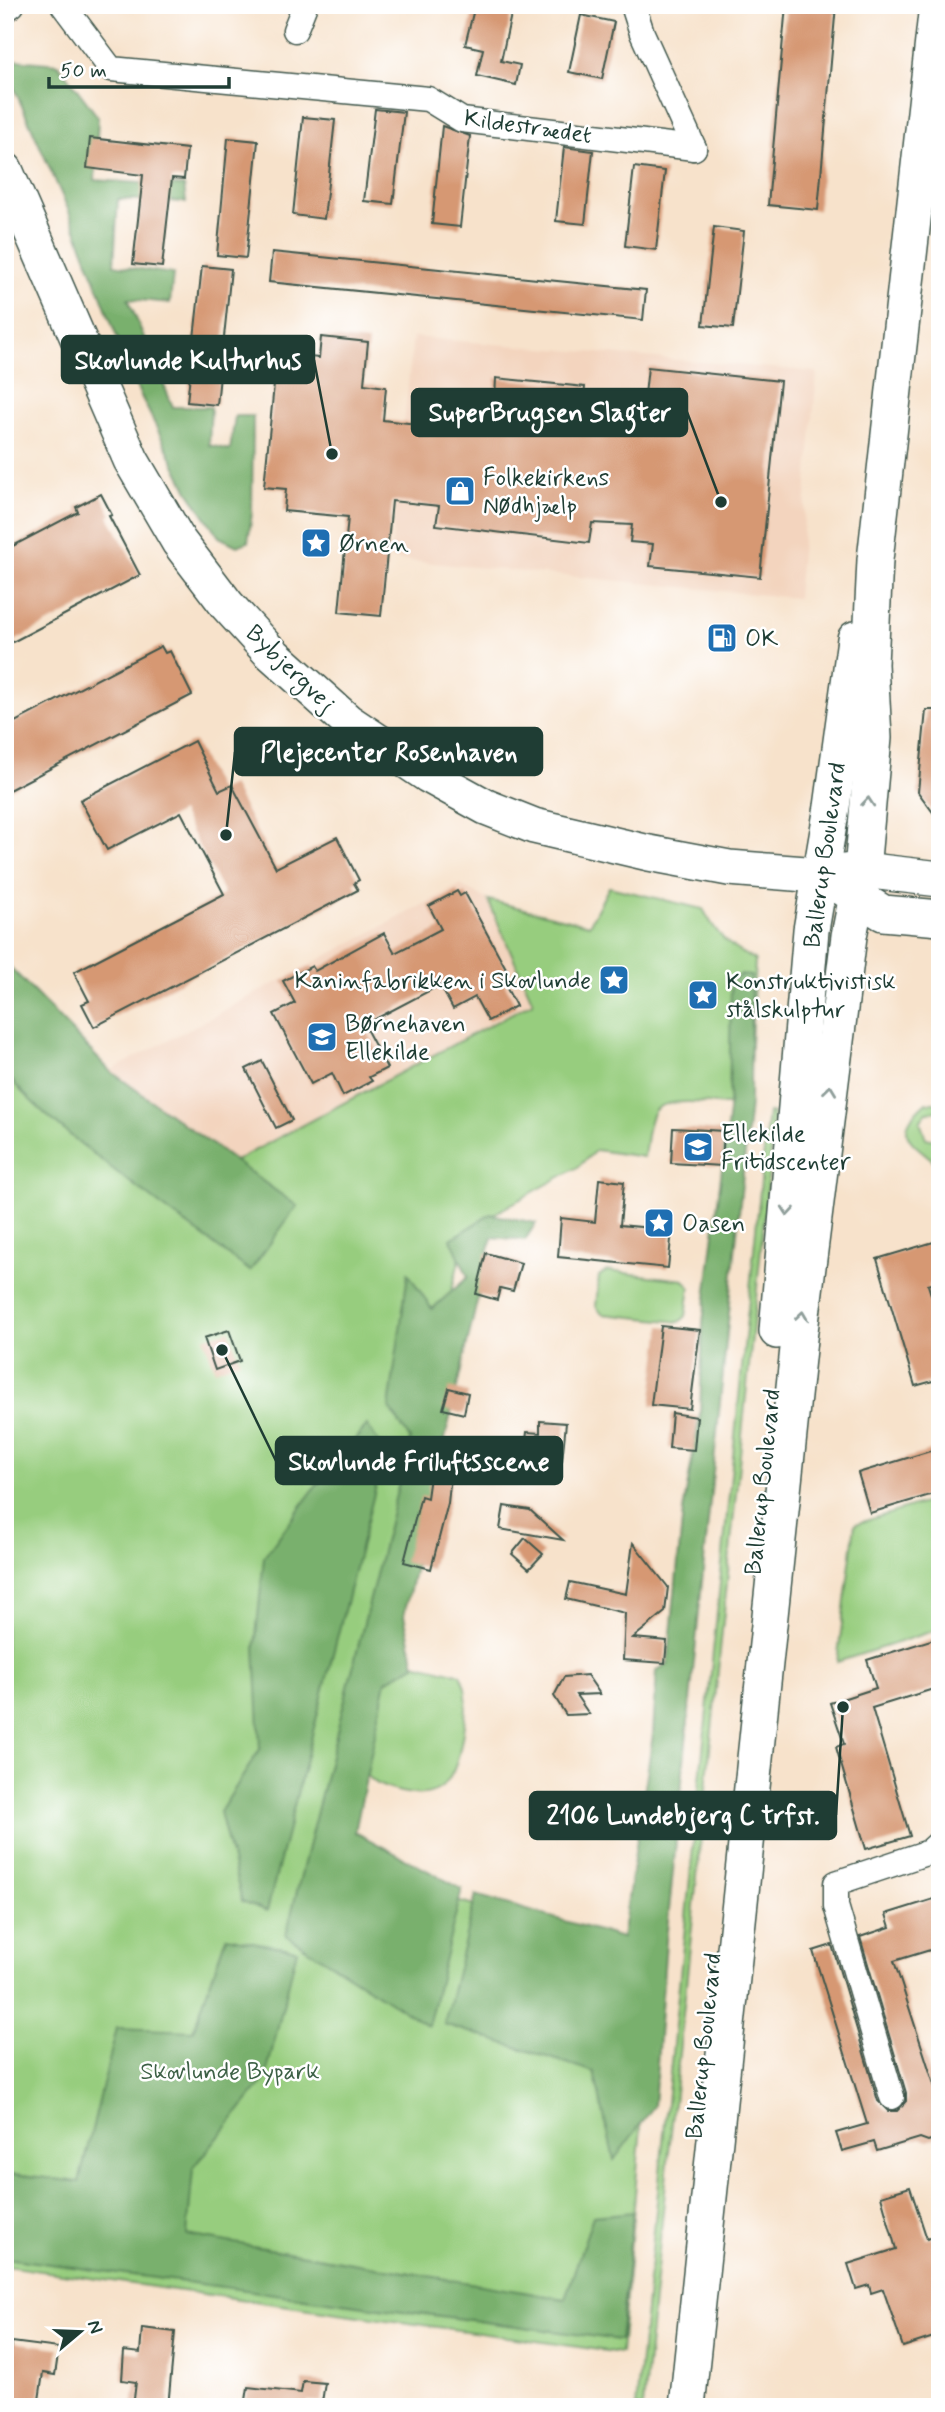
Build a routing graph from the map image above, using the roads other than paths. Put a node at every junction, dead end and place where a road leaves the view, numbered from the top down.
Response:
1 (12, 5) edge
2 (63, 5) edge
3 (305, 5) edge
4 (633, 5) edge
5 (937, 5) edge
6 (5, 10) edge
7 (295, 30) dead end
8 (5, 170) edge
9 (874, 560) junction
10 (819, 875) junction
11 (940, 879) edge
12 (860, 883) junction
13 (940, 918) edge
14 (940, 1842) edge
15 (892, 2097) dead end
16 (666, 2407) edge
17 (687, 2407) edge

1 - 6 street
2 - 4 street, Kildestrædet
3 - 7 street
5 - 9 street, Ballerup Boulevard
8 - 10 street, Bybjergvej
9 - 10 street, Ballerup Boulevard
12 -> 9 street, Ballerup Boulevard
10 - 12 street, Bybjergvej
10 -> 16 street, Ballerup Boulevard
11 - 12 street, Bybjergvej
12 - 13 street
17 -> 12 street, Ballerup Boulevard
14 - 15 street

